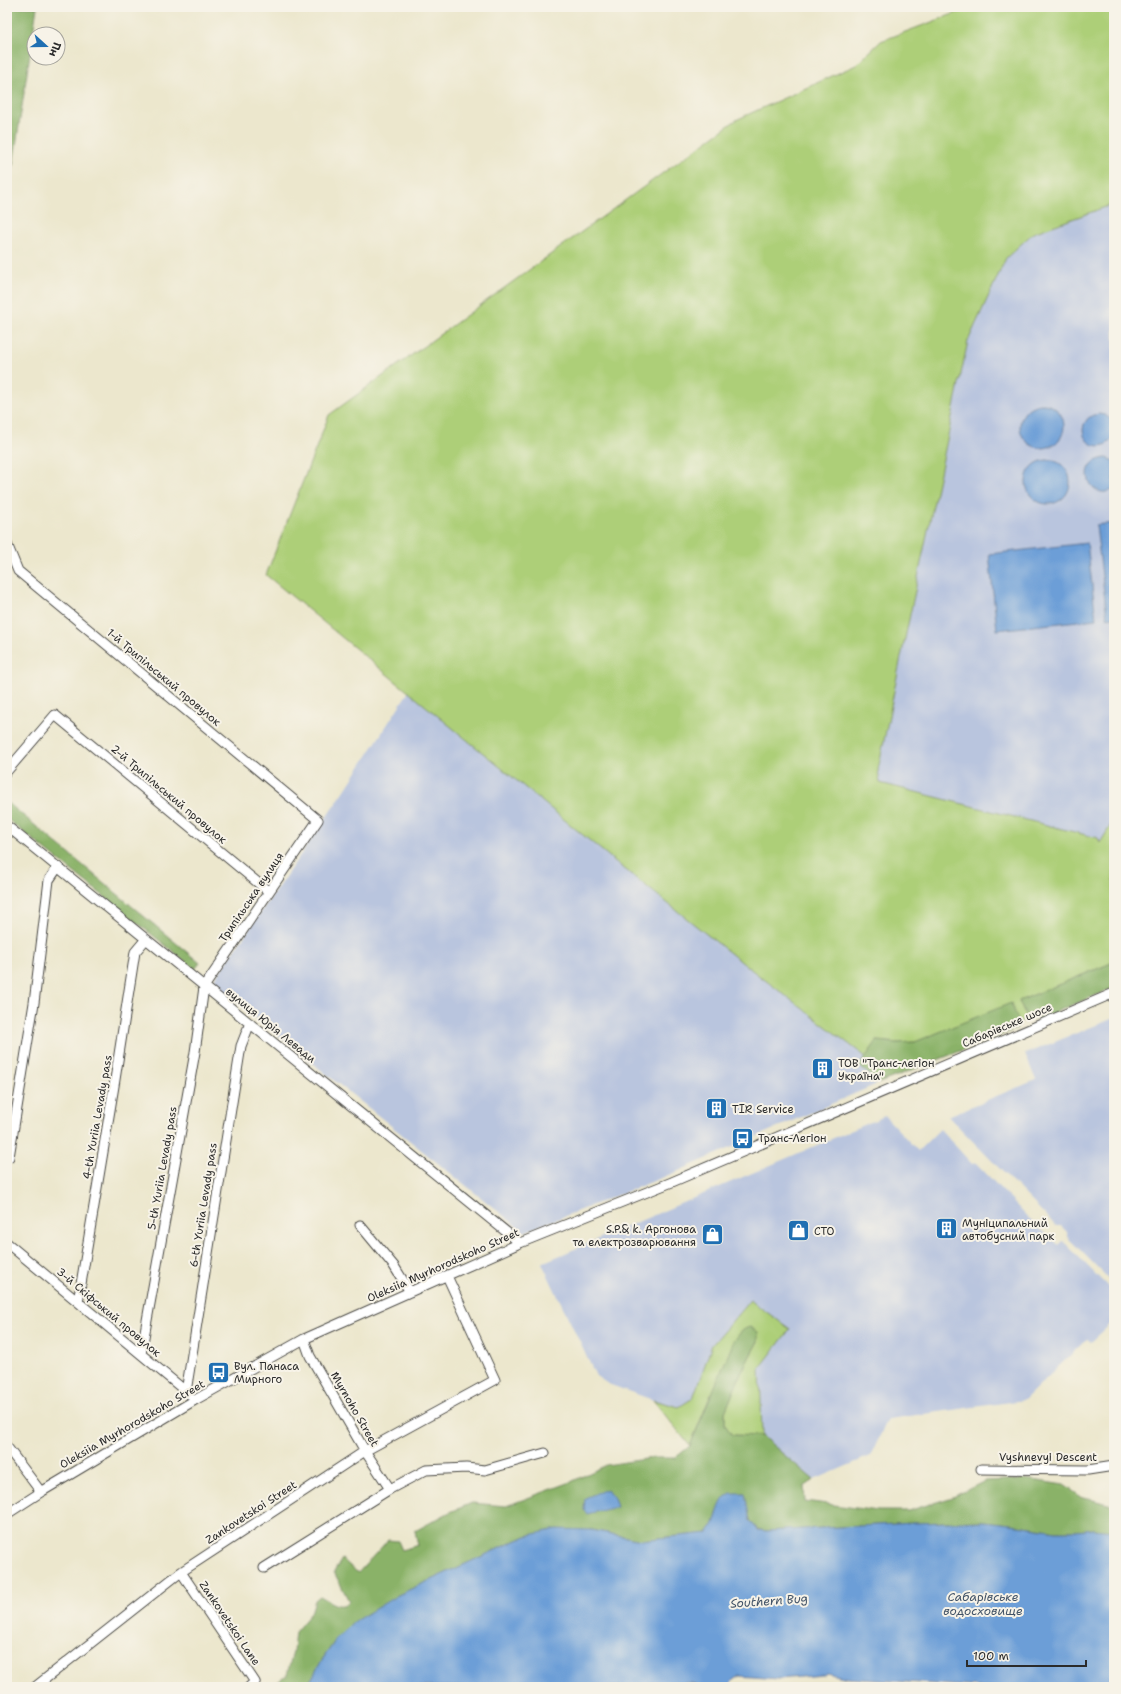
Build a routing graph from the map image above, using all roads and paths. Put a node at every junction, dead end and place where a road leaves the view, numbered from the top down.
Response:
1 (7, 544) edge
2 (7, 771) edge
3 (318, 820) joint
4 (7, 826) edge
5 (58, 868) junction
6 (269, 892) junction
7 (146, 939) junction
8 (204, 987) junction
9 (1114, 993) edge
10 (250, 1023) junction
11 (910, 1080) joint
12 (9, 1157) dead end
13 (360, 1225) dead end
14 (7, 1243) edge
15 (520, 1244) junction
16 (447, 1276) junction
17 (410, 1292) junction
18 (78, 1302) junction
19 (304, 1339) junction
20 (140, 1354) junction
21 (186, 1392) junction
22 (195, 1400) junction
23 (7, 1447) edge
24 (365, 1452) junction
25 (545, 1453) dead end
26 (1114, 1466) edge
27 (981, 1469) dead end
28 (390, 1489) junction
29 (41, 1492) junction
30 (7, 1514) edge
31 (264, 1568) dead end
32 (181, 1572) junction
33 (35, 1687) edge
34 (249, 1687) edge

1 - 3 street, 1-й Трипільський провулок
2 - 6 street, 2-й Трипільський провулок
3 - 6 street, Трипільська вулиця
4 - 5 street, вулиця Юрія Левади
5 - 7 street, вулиця Юрія Левади
5 - 12 street
6 - 8 street, Трипільська вулиця
7 - 8 street, вулиця Юрія Левади
7 - 18 street, 4-th Yuriia Levady pass
8 - 10 street, вулиця Юрія Левади
8 - 20 street, 5-th Yuriia Levady pass
9 - 11 street, Сабарівське шосе
10 - 15 street, вулиця Юрія Левади
10 - 21 street, 6-th Yuriia Levady pass
11 - 15 street, Oleksiia Myrhorodskoho Street
13 - 17 street
14 - 18 street, 3-й Скіфський провулок
15 - 16 street, Oleksiia Myrhorodskoho Street
16 - 17 street, Oleksiia Myrhorodskoho Street
16 - 24 street, Zankovetskoi Street
17 - 19 street, Oleksiia Myrhorodskoho Street
18 - 20 street, 3-й Скіфський провулок
19 - 22 street, Oleksiia Myrhorodskoho Street
19 - 24 street, Myrnoho Street
20 - 21 street, 3-й Скіфський провулок
21 - 22 street, 3-й Скіфський провулок
22 - 29 street, Oleksiia Myrhorodskoho Street
23 - 29 street
24 - 28 street, Myrnoho Street
24 - 32 street, Zankovetskoi Street
25 - 28 street
26 - 27 street, Vyshnevyi Descent
28 - 31 street
29 - 30 street, Oleksiia Myrhorodskoho Street
32 - 33 street, Zankovetskoi Street
32 - 34 street, Zankovetskoi Lane

